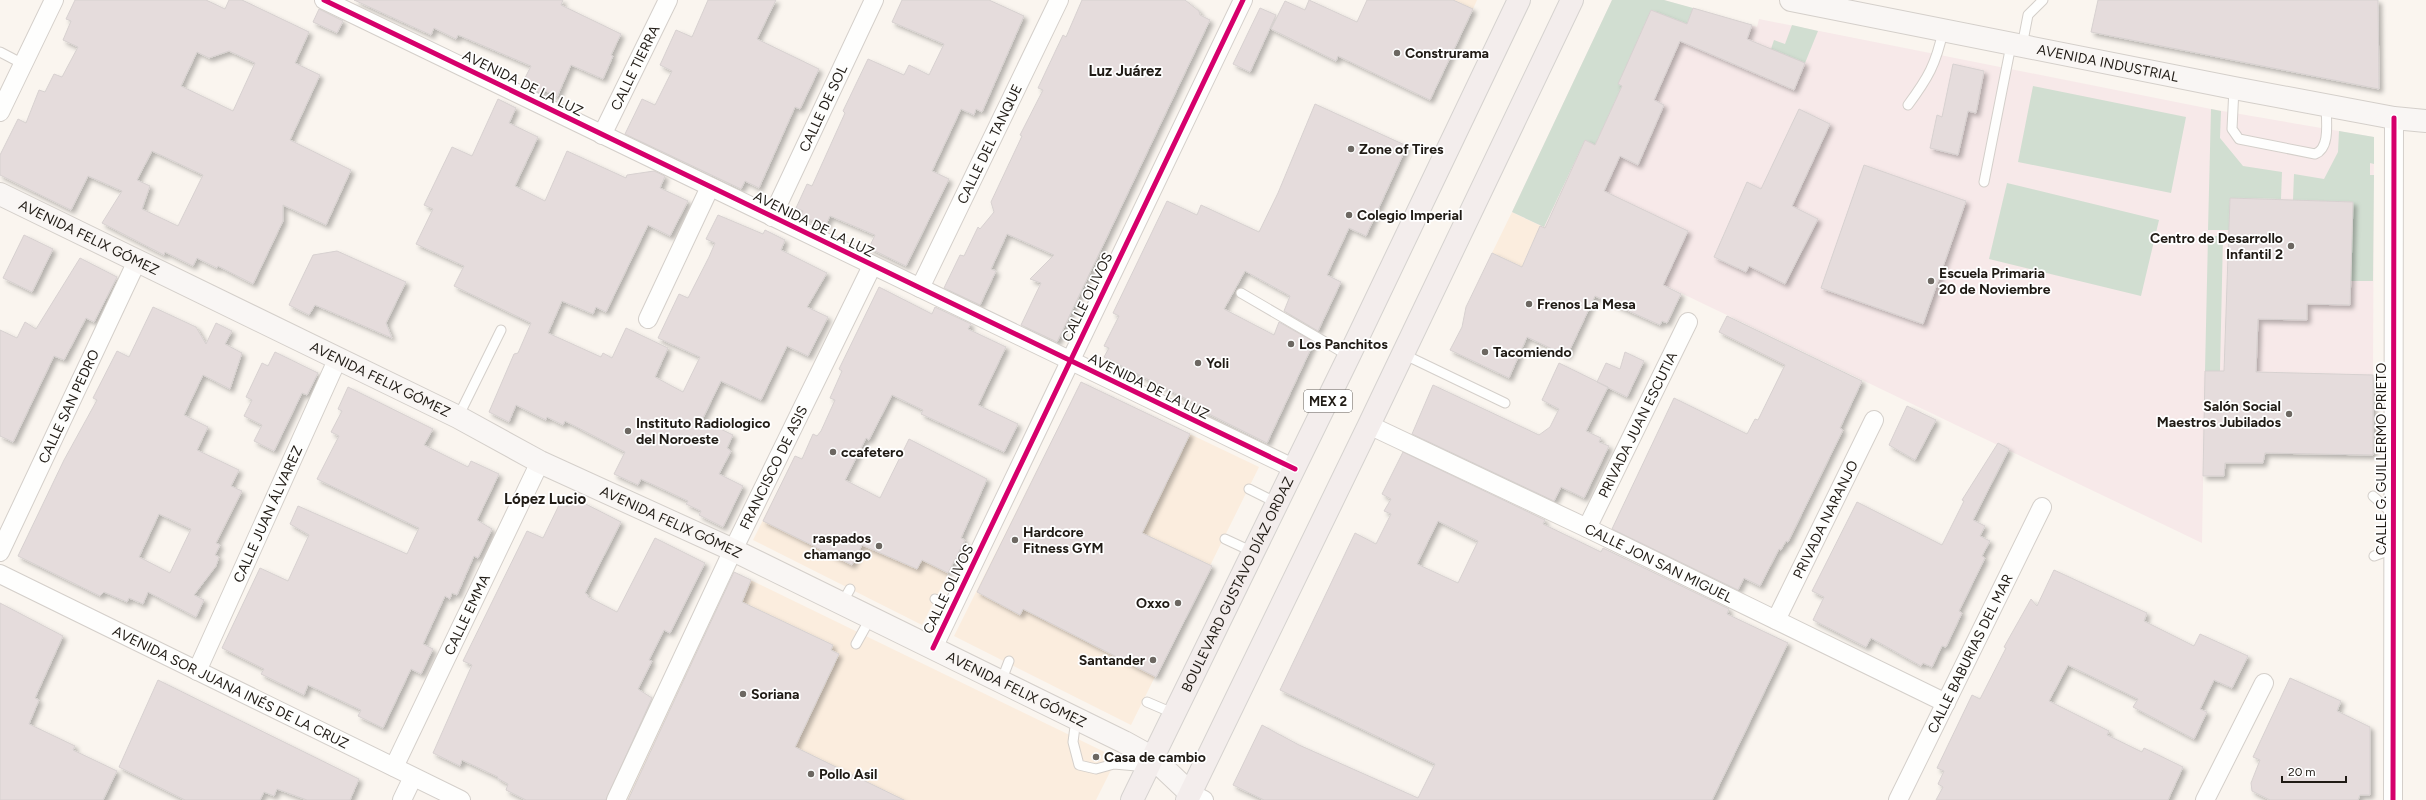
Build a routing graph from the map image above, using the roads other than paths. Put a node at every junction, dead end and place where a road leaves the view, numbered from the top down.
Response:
1 (54, 0) edge
2 (324, 0) edge
3 (668, 0) edge
4 (874, 0) edge
5 (1059, 0) edge
6 (1243, 0) edge
7 (1519, 0) edge
8 (1572, 0) edge
9 (1791, 0) edge
10 (2043, 0) edge
11 (1943, 31) junction
12 (2016, 46) junction
13 (0, 52) edge
14 (23, 64) junction
15 (2234, 88) junction
16 (1908, 105) dead end
17 (2326, 105) junction
18 (0, 112) edge
19 (2394, 118) junction
20 (2426, 121) edge
21 (602, 135) junction
22 (1984, 182) dead end
23 (710, 187) junction
24 (0, 194) edge
25 (772, 217) junction
26 (137, 261) junction
27 (872, 266) junction
28 (920, 288) junction
29 (1241, 294) dead end
30 (648, 319) dead end
31 (1688, 322) dead end
32 (501, 330) dead end
33 (1403, 354) junction
34 (1350, 356) junction
35 (338, 358) junction
36 (1070, 361) junction
37 (1505, 403) dead end
38 (458, 416) junction
39 (1874, 420) dead end
40 (1369, 425) junction
41 (540, 462) junction
42 (1294, 469) junction
43 (1249, 489) dead end
44 (2373, 496) dead end
45 (1277, 503) junction
46 (2042, 507) dead end
47 (2393, 514) junction
48 (1587, 528) junction
49 (1224, 539) dead end
50 (2393, 549) junction
51 (734, 550) junction
52 (0, 552) edge
53 (1253, 552) junction
54 (2374, 556) dead end
55 (0, 574) edge
56 (935, 599) dead end
57 (952, 607) junction
58 (871, 617) junction
59 (1776, 620) junction
60 (856, 644) dead end
61 (933, 648) junction
62 (1008, 661) dead end
63 (197, 671) junction
64 (1001, 682) junction
65 (2264, 683) dead end
66 (1147, 702) dead end
67 (1946, 703) junction
68 (1175, 714) junction
69 (1076, 719) junction
70 (1150, 762) junction
71 (394, 767) junction
72 (413, 777) junction
73 (1193, 798) edge
74 (402, 800) edge
75 (461, 800) edge
76 (616, 800) edge
77 (1132, 800) edge
78 (1898, 800) edge
79 (2205, 800) edge
80 (2393, 800) edge

1 - 14 street
2 - 21 street, AVENIDA DE LA LUZ
3 - 21 street, CALLE TIERRA
4 - 25 street, CALLE DE SOL
5 - 28 street, CALLE DEL TANQUE
6 - 36 street, CALLE OLIVOS
7 - 34 main road, BOULEVARD GUSTAVO DÍAZ ORDAZ / MEX 2
8 - 33 main road
9 - 11 main road, AVENIDA INDUSTRIAL
10 - 12 lane
11 - 12 main road, AVENIDA INDUSTRIAL
11 - 16 lane
12 - 15 main road, AVENIDA INDUSTRIAL
12 - 22 lane
13 - 14 lane
14 - 18 street
15 - 17 main road, AVENIDA INDUSTRIAL
15 - 17 lane
17 - 19 main road, AVENIDA INDUSTRIAL
19 - 20 main road, AVENIDA INDUSTRIAL
19 - 47 street, CALLE G. GUILLERMO PRIETO
21 - 23 street, AVENIDA DE LA LUZ
23 - 25 street, AVENIDA DE LA LUZ
23 - 30 street
24 - 26 main road, AVENIDA FELIX GÓMEZ
25 - 27 street, AVENIDA DE LA LUZ
26 - 35 main road, AVENIDA FELIX GÓMEZ
26 - 52 street, CALLE SAN PEDRO
27 - 28 street, AVENIDA DE LA LUZ
27 - 51 street, FRANCISCO DE ASIS
28 - 36 street, AVENIDA DE LA LUZ
29 - 34 lane
31 - 48 street, PRIVADA JUAN ESCUTIA
32 - 38 lane
33 - 37 lane
33 - 40 main road
34 - 42 main road, BOULEVARD GUSTAVO DÍAZ ORDAZ / MEX 2
35 - 38 main road, AVENIDA FELIX GÓMEZ
35 - 63 street, CALLE JUAN ÁLVAREZ
36 - 42 street, AVENIDA DE LA LUZ
36 - 57 street, CALLE OLIVOS
38 - 41 main road, AVENIDA FELIX GÓMEZ
39 - 59 street, PRIVADA NARANJO
40 - 48 street, CALLE JON SAN MIGUEL
40 - 73 main road
41 - 51 main road, AVENIDA FELIX GÓMEZ
41 - 71 street, CALLE EMMA
42 - 45 main road, BOULEVARD GUSTAVO DÍAZ ORDAZ / MEX 2
43 - 45 lane
44 - 47 lane
45 - 53 main road, BOULEVARD GUSTAVO DÍAZ ORDAZ / MEX 2
46 - 67 street, CALLE BABURIAS DEL MAR
47 - 50 street, CALLE G. GUILLERMO PRIETO
48 - 59 street, CALLE JON SAN MIGUEL
49 - 53 lane
50 - 54 lane
50 - 80 street, CALLE G. GUILLERMO PRIETO
51 - 58 main road, AVENIDA FELIX GÓMEZ
51 - 76 street, FRANCISCO DE ASIS
53 - 68 main road, BOULEVARD GUSTAVO DÍAZ ORDAZ / MEX 2
55 - 63 street, AVENIDA SOR JUANA INÉS DE LA CRUZ
56 - 57 lane
57 - 61 street, CALLE OLIVOS
58 - 60 lane
58 - 61 main road, AVENIDA FELIX GÓMEZ
59 - 67 street, CALLE JON SAN MIGUEL
61 - 64 main road, AVENIDA FELIX GÓMEZ
62 - 64 lane
63 - 71 street, AVENIDA SOR JUANA INÉS DE LA CRUZ
64 - 69 main road, AVENIDA FELIX GÓMEZ
65 - 79 street
66 - 68 lane
67 - 78 street, CALLE BABURIAS DEL MAR
68 - 70 main road, BOULEVARD GUSTAVO DÍAZ ORDAZ / MEX 2
69 - 70 main road, AVENIDA FELIX GÓMEZ
69 - 70 lane
70 - 73 main road, AVENIDA FELIX GÓMEZ
70 - 77 main road, BOULEVARD GUSTAVO DÍAZ ORDAZ / MEX 2
71 - 72 street, AVENIDA SOR JUANA INÉS DE LA CRUZ
72 - 74 street
72 - 75 street, AVENIDA SOR JUANA INÉS DE LA CRUZ

